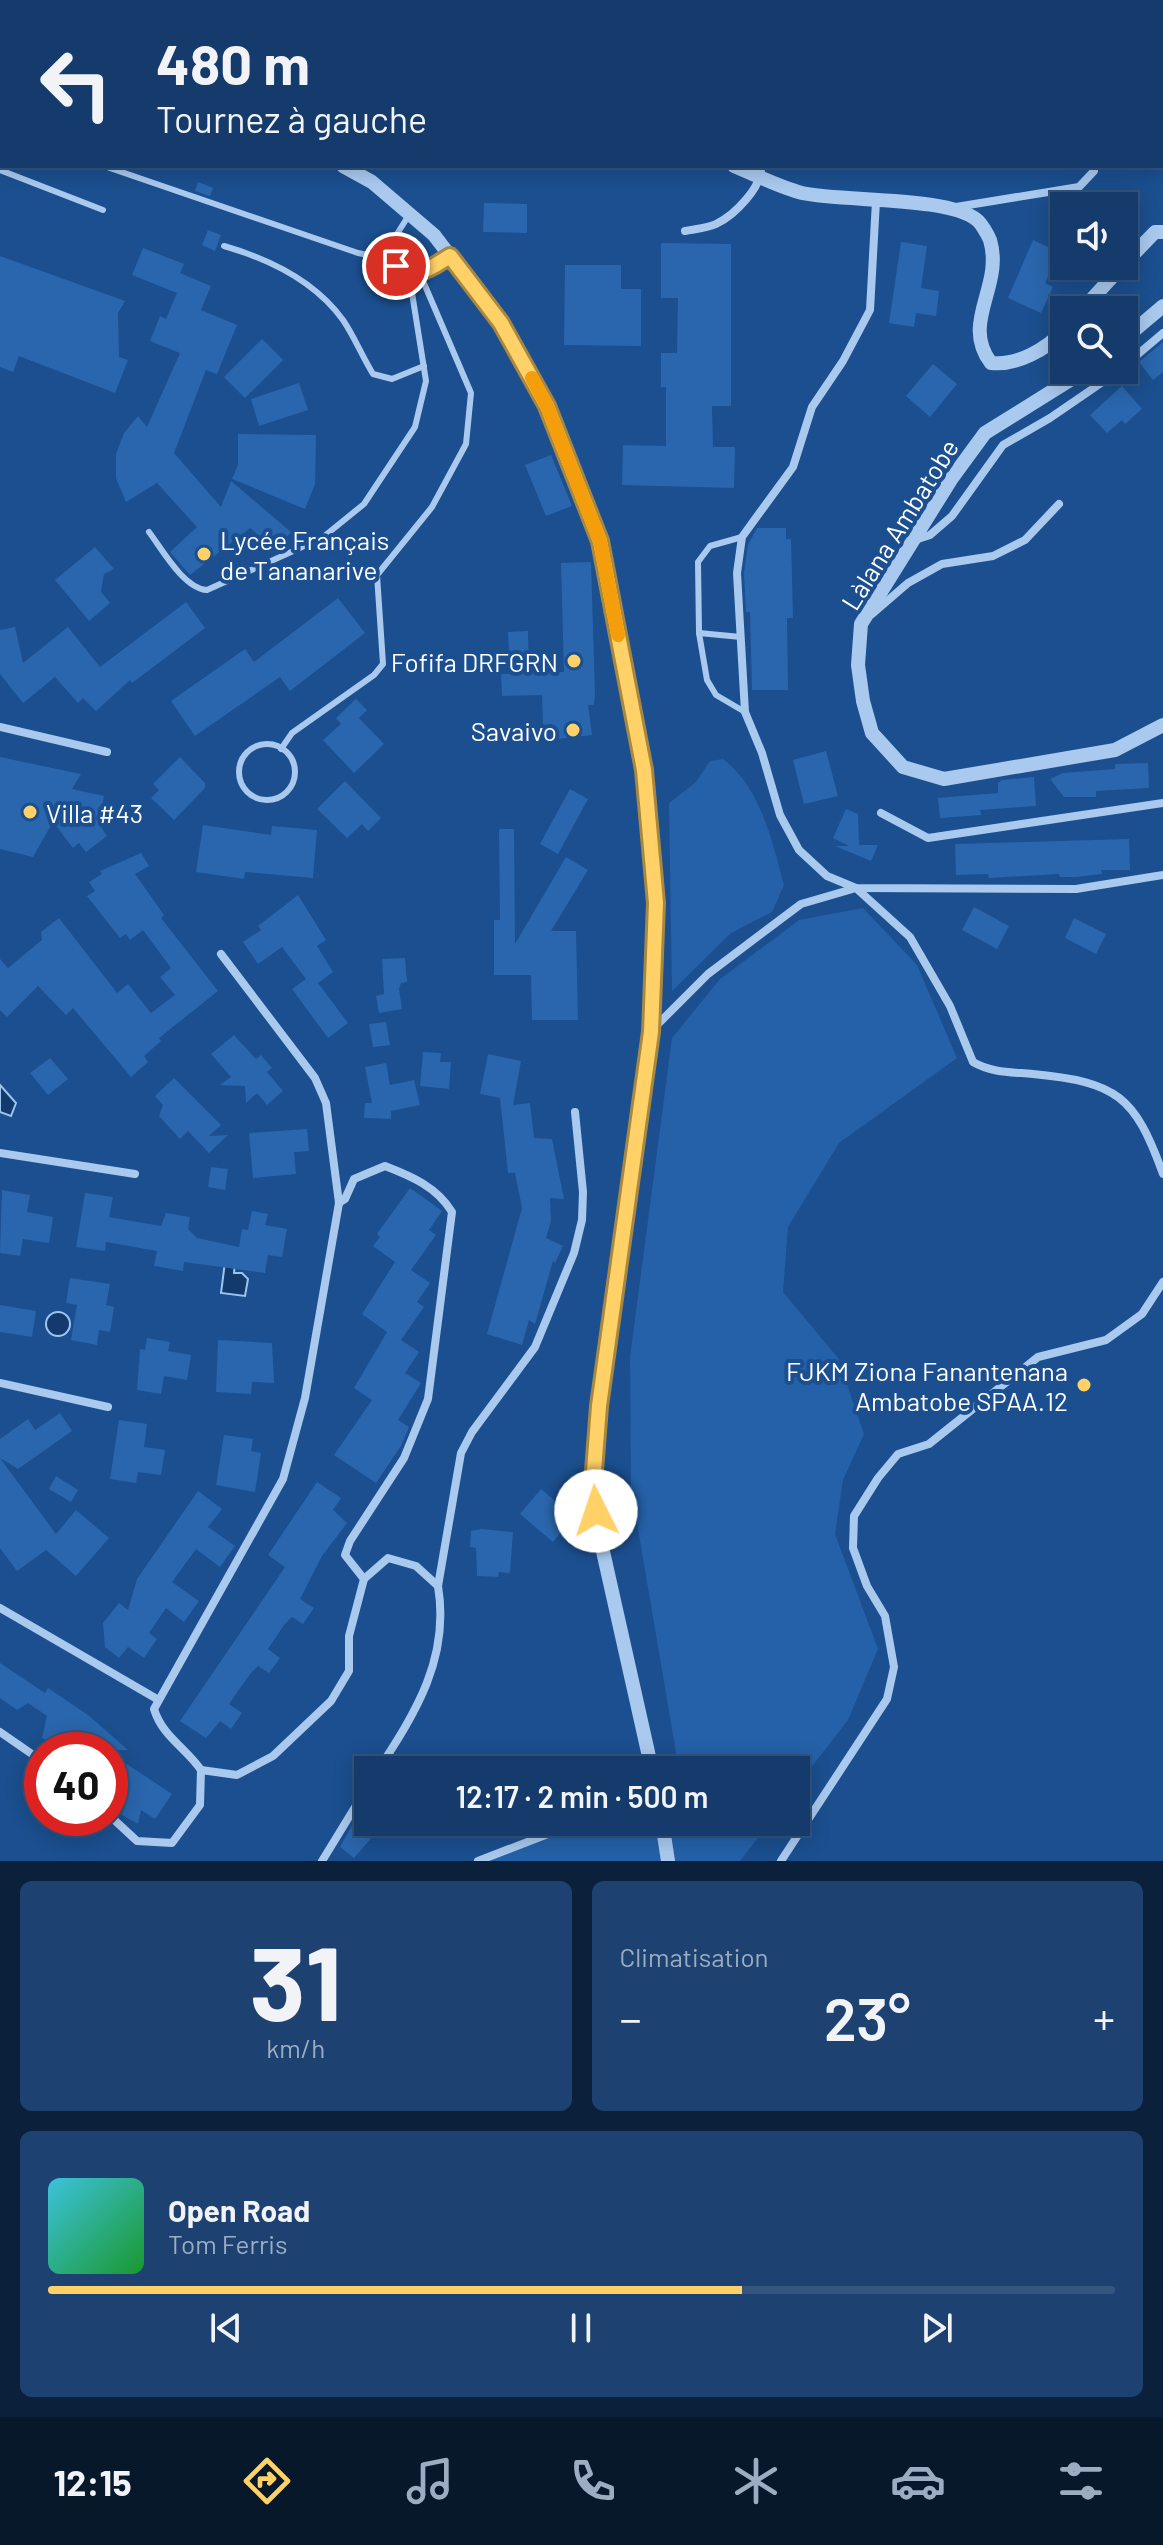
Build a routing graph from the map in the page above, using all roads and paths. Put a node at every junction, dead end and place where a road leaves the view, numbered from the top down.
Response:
1 (110, 168) edge
2 (347, 168) edge
3 (1093, 168) edge
4 (0, 170) edge
5 (762, 172) edge
6 (876, 201) junction
7 (952, 208) junction
8 (103, 210) dead end
9 (410, 214) junction
10 (685, 231) dead end
11 (1163, 232) edge
12 (224, 246) dead end
13 (1138, 250) edge
14 (450, 256) junction
15 (393, 260) junction
16 (409, 274) junction
17 (420, 274) junction
18 (1109, 280) edge
19 (1095, 296) edge
20 (1163, 306) edge
21 (1138, 327) edge
22 (1163, 333) edge
23 (1050, 344) edge
24 (1138, 354) edge
25 (424, 366) junction
26 (1064, 384) edge
27 (1099, 384) edge
28 (1059, 504) dead end
29 (149, 532) dead end
30 (742, 537) junction
31 (910, 542) junction
32 (861, 624) junction
33 (699, 633) junction
34 (741, 637) junction
35 (745, 712) junction
36 (1163, 725) edge
37 (0, 727) edge
38 (281, 749) junction
39 (107, 752) dead end
40 (1163, 803) edge
41 (881, 813) dead end
42 (1163, 875) edge
43 (856, 888) junction
44 (221, 954) dead end
45 (651, 1032) junction
46 (575, 1112) dead end
47 (0, 1153) edge
48 (135, 1174) dead end
49 (1163, 1174) edge
50 (339, 1203) junction
51 (1163, 1282) edge
52 (0, 1383) edge
53 (108, 1407) dead end
54 (364, 1579) junction
55 (438, 1586) junction
56 (0, 1608) edge
57 (157, 1699) junction
58 (0, 1732) edge
59 (24, 1749) edge
60 (387, 1756) edge
61 (649, 1756) edge
62 (201, 1770) junction
63 (354, 1809) edge
64 (128, 1833) edge
65 (543, 1836) edge
66 (664, 1836) edge
67 (322, 1861) edge
68 (478, 1861) edge
69 (668, 1861) edge
70 (781, 1861) edge

1 - 15 lane
2 - 9 street
3 - 7 street
4 - 8 lane
5 - 6 street
5 - 10 street
6 - 7 street
6 - 30 street
7 - 23 street
9 - 14 street
9 - 15 lane
11 - 13 street
12 - 25 lane
14 - 17 lane
14 - 45 street
15 - 16 lane
16 - 17 lane
16 - 25 lane
17 - 38 lane
18 - 19 street
20 - 21 street
22 - 24 street
25 - 29 lane
26 - 31 street, Làlana Ambatobe
27 - 31 street
28 - 32 street
30 - 33 lane
30 - 34 street
31 - 32 street, Làlana Ambatobe
32 - 36 street, Làlana Ambatobe
33 - 34 lane
33 - 35 lane
34 - 35 street
35 - 43 street
37 - 39 street
38 - 38 lane
40 - 41 street
42 - 43 street
43 - 45 street
43 - 49 street
44 - 50 street
45 - 61 street
46 - 55 street
47 - 48 street
50 - 54 street
50 - 57 street
51 - 70 street
52 - 53 street
54 - 55 street
54 - 62 street
55 - 60 street
56 - 57 street
57 - 62 street
58 - 59 street
62 - 64 street
63 - 67 street
65 - 68 street
66 - 69 street

